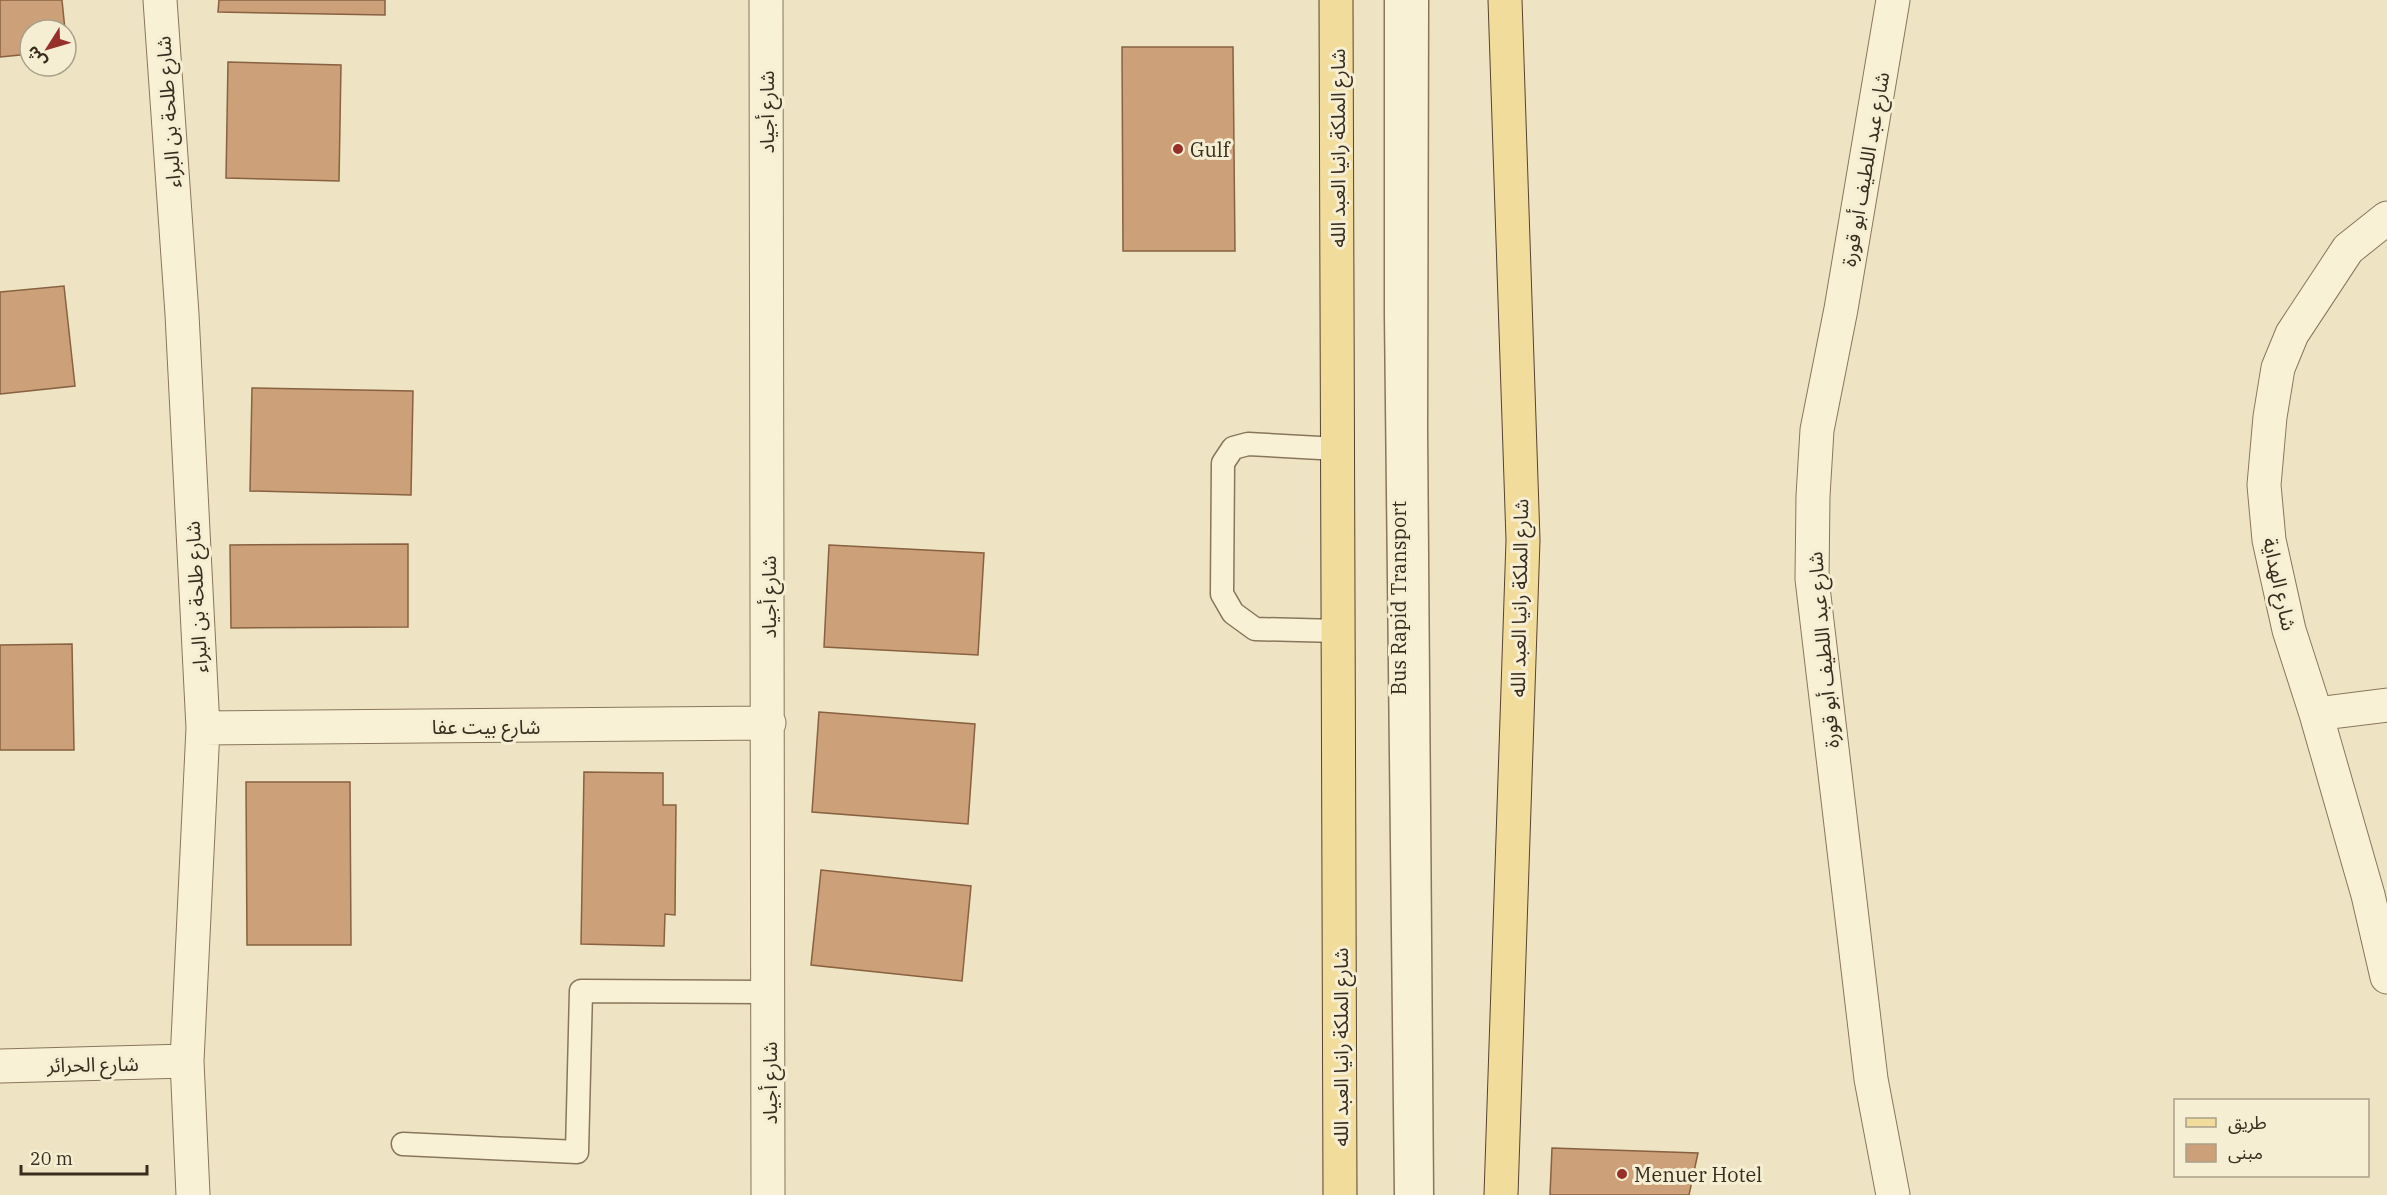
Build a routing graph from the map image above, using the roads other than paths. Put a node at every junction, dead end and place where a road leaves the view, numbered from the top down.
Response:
1 (160, 0) edge
2 (766, 0) edge
3 (1336, 0) edge
4 (1396, 0) edge
5 (1417, 0) edge
6 (1505, 0) edge
7 (1893, 0) edge
8 (2387, 218) edge
9 (1338, 449) junction
10 (1338, 631) junction
11 (2387, 705) edge
12 (2316, 714) junction
13 (769, 723) junction
14 (203, 728) junction
15 (2387, 977) edge
16 (769, 992) junction
17 (187, 1061) junction
18 (0, 1066) edge
19 (403, 1144) dead end
20 (193, 1195) edge
21 (768, 1195) edge
22 (1340, 1195) edge
23 (1406, 1195) edge
24 (1422, 1195) edge
25 (1501, 1195) edge
26 (1893, 1195) edge

1 - 14 street, شارع طلحة بن البراء
2 - 13 street, شارع أجياد
3 - 9 main road, شارع الملكة رانيا العبد الله
4 - 23 lane, Bus Rapid Transport
5 - 24 lane, Bus Rapid Transport
6 - 25 main road, شارع الملكة رانيا العبد الله
7 - 26 street, شارع عبد اللطيف أبو قورة
8 - 12 street, شارع الهداية
9 - 10 main road, شارع الملكة رانيا العبد الله
9 - 10 lane
10 - 22 main road, شارع الملكة رانيا العبد الله
11 - 12 street
12 - 15 street, شارع الهداية
13 - 14 street, شارع بيت عفا
13 - 16 street, شارع أجياد
14 - 17 street, شارع طلحة بن البراء
16 - 19 lane
16 - 21 street, شارع أجياد
17 - 18 street, شارع الحرائر
17 - 20 street, شارع طلحة بن البراء

